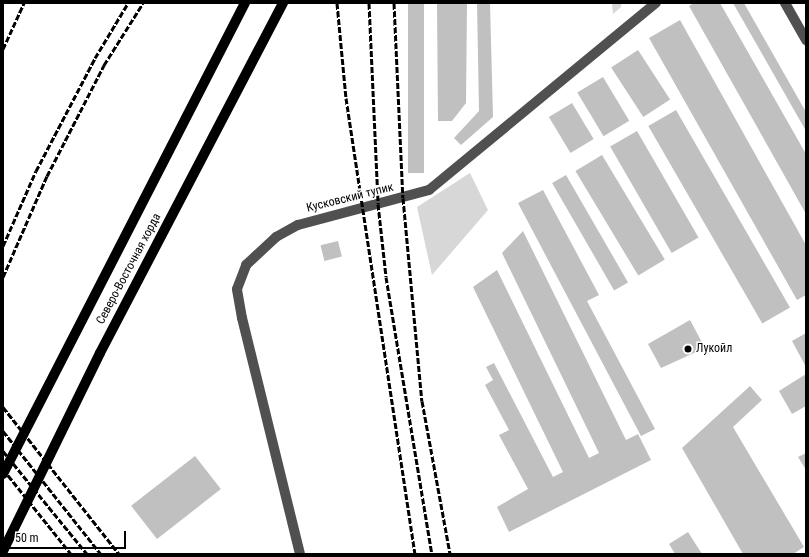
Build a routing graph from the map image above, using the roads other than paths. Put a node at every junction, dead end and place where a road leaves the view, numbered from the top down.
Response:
1 (245, 3) edge
2 (283, 3) edge
3 (656, 3) edge
4 (785, 3) edge
5 (806, 40) edge
6 (3, 474) edge
7 (3, 551) edge
8 (300, 554) edge

1 - 6 main road, Северо-Восточная хорда
2 - 7 main road, Северо-Восточная хорда
3 - 8 street, Кусковский тупик
4 - 5 street

